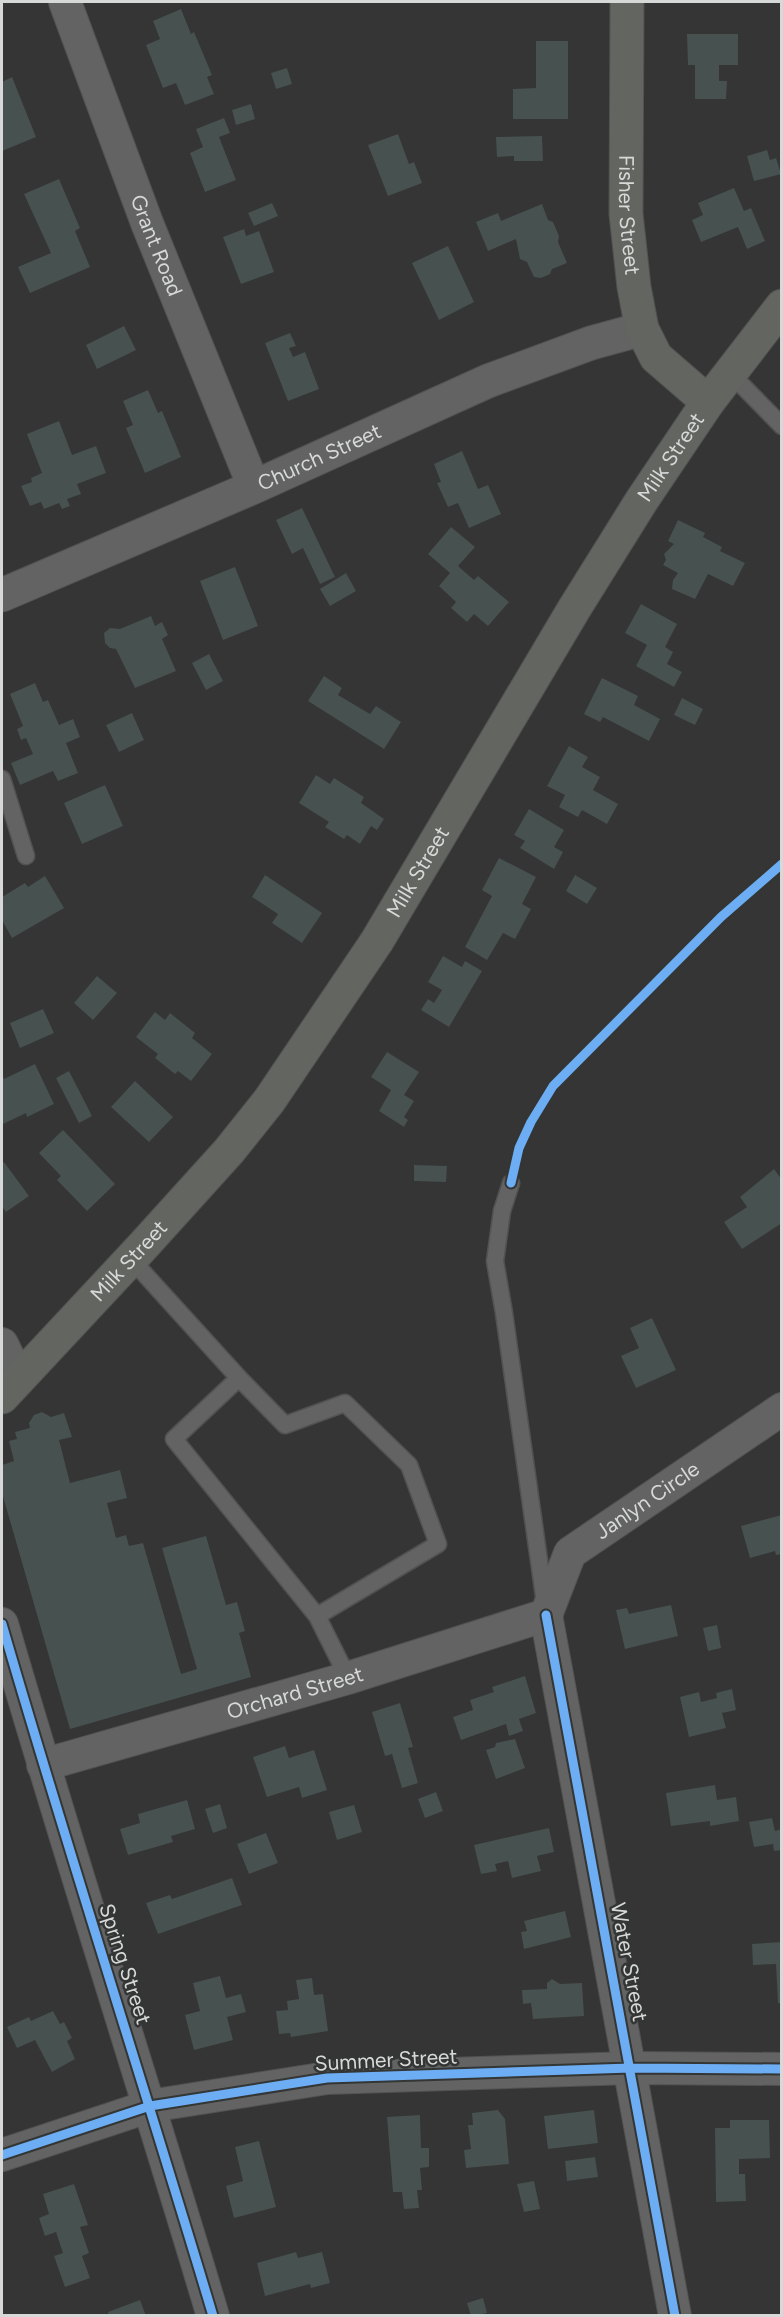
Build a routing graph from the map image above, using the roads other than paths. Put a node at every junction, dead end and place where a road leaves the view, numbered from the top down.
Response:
1 (65, 2) edge
2 (627, 2) edge
3 (782, 306) edge
4 (642, 329) junction
5 (730, 373) junction
6 (708, 402) junction
7 (782, 426) edge
8 (254, 487) junction
9 (2, 595) edge
10 (2, 779) edge
11 (26, 856) dead end
12 (511, 1183) dead end
13 (131, 1259) junction
14 (2, 1344) edge
15 (239, 1378) junction
16 (10, 1388) edge
17 (782, 1409) edge
18 (546, 1615) junction
19 (317, 1616) junction
20 (2, 1624) edge
21 (348, 1678) junction
22 (43, 1765) junction
23 (631, 2068) junction
24 (782, 2069) edge
25 (150, 2106) junction
26 (2, 2155) edge
27 (213, 2316) edge
28 (675, 2316) edge

1 - 8 street, Grant Road
2 - 4 main road, Fisher Street
3 - 5 main road, Milk Street
4 - 6 main road, Fisher Street
4 - 8 street, Church Street
5 - 6 main road, Milk Street
5 - 7 lane
6 - 13 main road, Milk Street
8 - 9 street, Church Street
10 - 11 lane
12 - 18 lane
13 - 15 lane
13 - 16 main road, Milk Street
14 - 16 street
15 - 19 lane
15 - 19 lane
17 - 18 street, Janlyn Circle
18 - 21 street, Orchard Street
18 - 23 street, Water Street
19 - 21 lane
20 - 22 street, Spring Street
21 - 22 street, Orchard Street
22 - 25 street, Spring Street
23 - 24 street, Summer Street
23 - 25 street, Summer Street
23 - 28 street, Water Street
25 - 26 street, Summer Street
25 - 27 street, Spring Street

